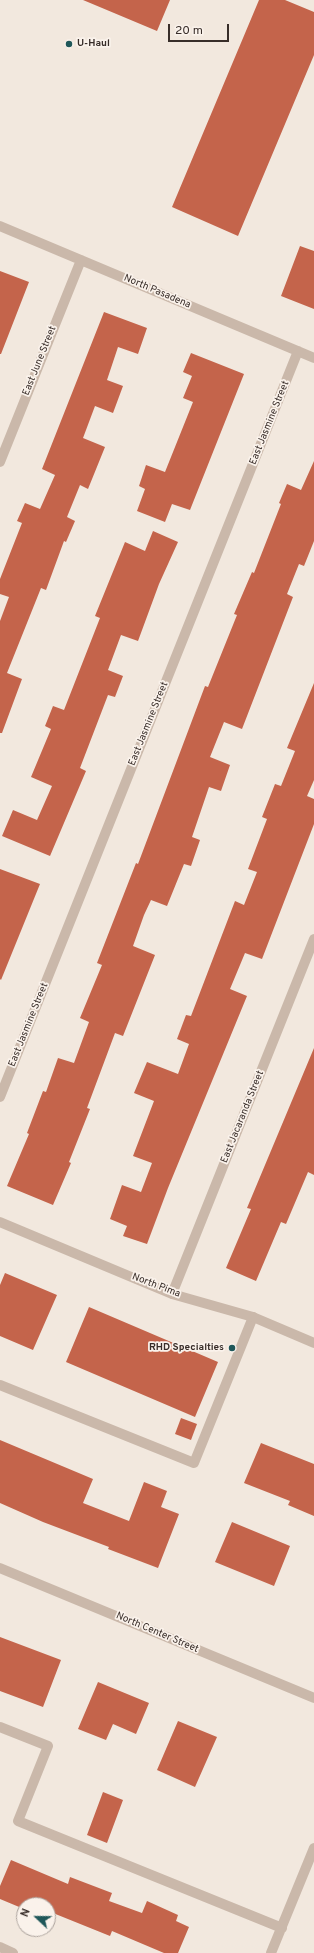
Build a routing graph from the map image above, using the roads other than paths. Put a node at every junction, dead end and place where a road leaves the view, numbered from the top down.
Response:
1 (0, 226) edge
2 (81, 260) junction
3 (298, 351) junction
4 (314, 358) edge
5 (0, 462) edge
6 (314, 939) edge
7 (0, 1097) edge
8 (0, 1222) edge
9 (172, 1294) junction
10 (253, 1317) junction
11 (314, 1343) edge
12 (0, 1385) edge
13 (0, 1568) edge
14 (314, 1698) edge
15 (0, 1727) edge
16 (314, 1848) edge
17 (282, 1928) junction
18 (0, 1947) edge
19 (13, 1953) edge
20 (271, 1953) edge

1 - 2 street, North Pasadena
2 - 3 street, North Pasadena
2 - 5 street, East June Street
3 - 4 street, North Pasadena
3 - 7 street, East Jasmine Street
6 - 9 street, East Jacaranda Street
8 - 9 street, North Pima
9 - 10 street, North Pima
10 - 11 street, North Pima
10 - 12 street
13 - 14 street, North Center Street
15 - 17 street
16 - 17 street
17 - 20 street
18 - 19 street

